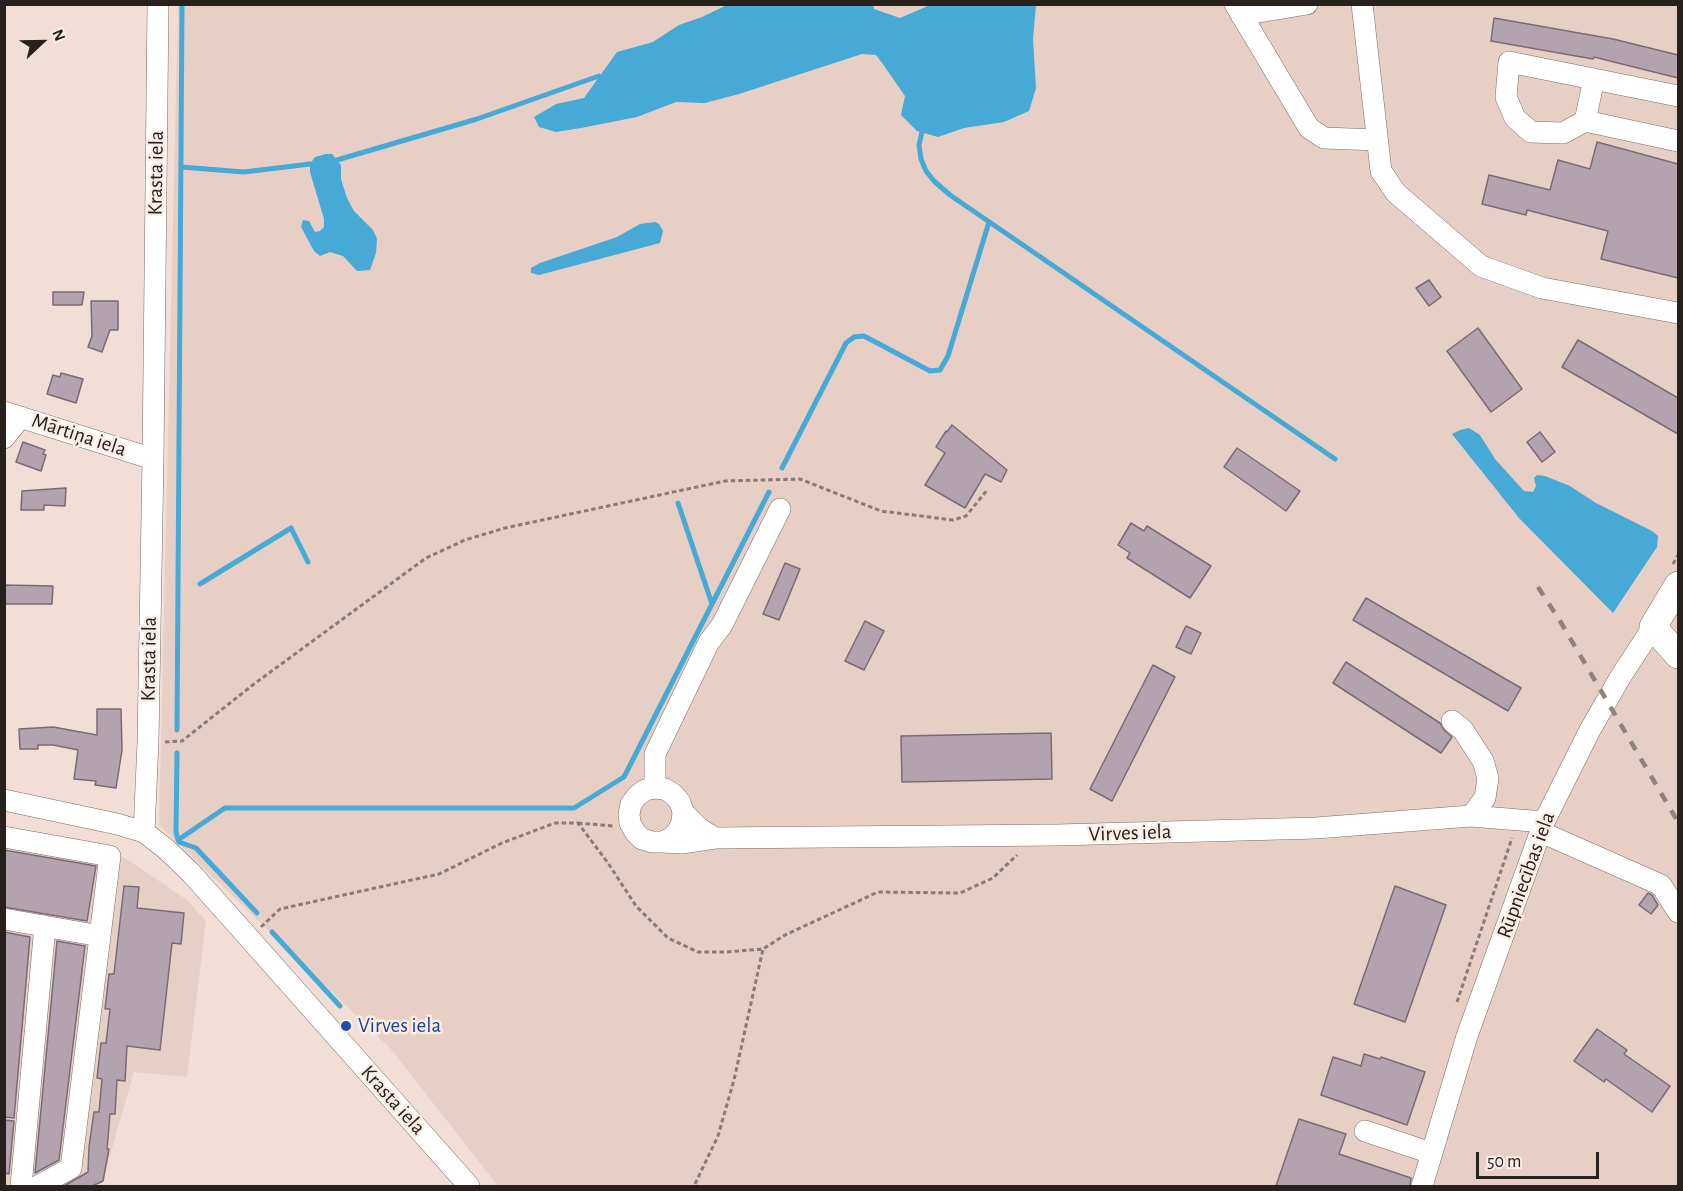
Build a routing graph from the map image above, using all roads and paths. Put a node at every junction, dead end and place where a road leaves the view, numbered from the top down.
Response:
1 (158, 4) edge
2 (1307, 4) edge
3 (1362, 4) edge
4 (1238, 10) edge
5 (1594, 79) junction
6 (1678, 96) edge
7 (1585, 121) junction
8 (1377, 140) junction
9 (1678, 141) edge
10 (1678, 313) edge
11 (13, 414) edge
12 (4, 438) edge
13 (153, 459) junction
14 (987, 489) dead end
15 (780, 509) dead end
16 (1678, 585) edge
17 (1653, 627) junction
18 (1678, 655) edge
19 (1452, 721) dead end
20 (148, 742) junction
21 (655, 788) junction
22 (4, 800) edge
23 (683, 812) junction
24 (1471, 816) junction
25 (578, 823) junction
26 (630, 824) junction
27 (1542, 827) junction
28 (144, 832) junction
29 (1038, 835) junction
30 (4, 837) edge
31 (715, 838) junction
32 (662, 842) junction
33 (1678, 912) edge
34 (4, 919) edge
35 (45, 926) junction
36 (100, 936) junction
37 (249, 938) junction
38 (763, 949) junction
39 (1365, 1131) dead end
40 (1431, 1153) junction
41 (695, 1184) dead end
42 (21, 1186) edge
43 (38, 1186) edge
44 (469, 1186) edge
45 (1422, 1186) edge

1 - 13 street, Krasta iela
2 - 4 street
3 - 8 street
4 - 8 street
5 - 6 street
5 - 7 street
5 - 7 street
7 - 9 street
8 - 10 street
11 - 12 street
11 - 13 street, Mārtiņa iela
13 - 20 street, Krasta iela
14 - 20 path
15 - 21 street
16 - 17 main road, Rūpniecības iela
17 - 18 main road
17 - 27 street, Rūpniecības iela
19 - 24 street
20 - 28 street, Krasta iela
21 - 23 street
21 - 26 street
22 - 28 street
23 - 31 street
23 - 32 street
24 - 27 street, Virves iela
24 - 29 street, Virves iela
25 - 26 path
25 - 37 path
25 - 38 path
26 - 32 street, Virves iela
27 - 33 street, Virves iela
27 - 40 street, Rūpniecības iela
28 - 37 street, Krasta iela
29 - 31 street, Virves iela
29 - 38 path
30 - 36 street
31 - 32 street, Virves iela
34 - 35 street
35 - 36 street
35 - 42 street
36 - 43 street
37 - 44 street, Krasta iela
38 - 41 path
39 - 40 street
40 - 45 street, Rūpniecības iela

